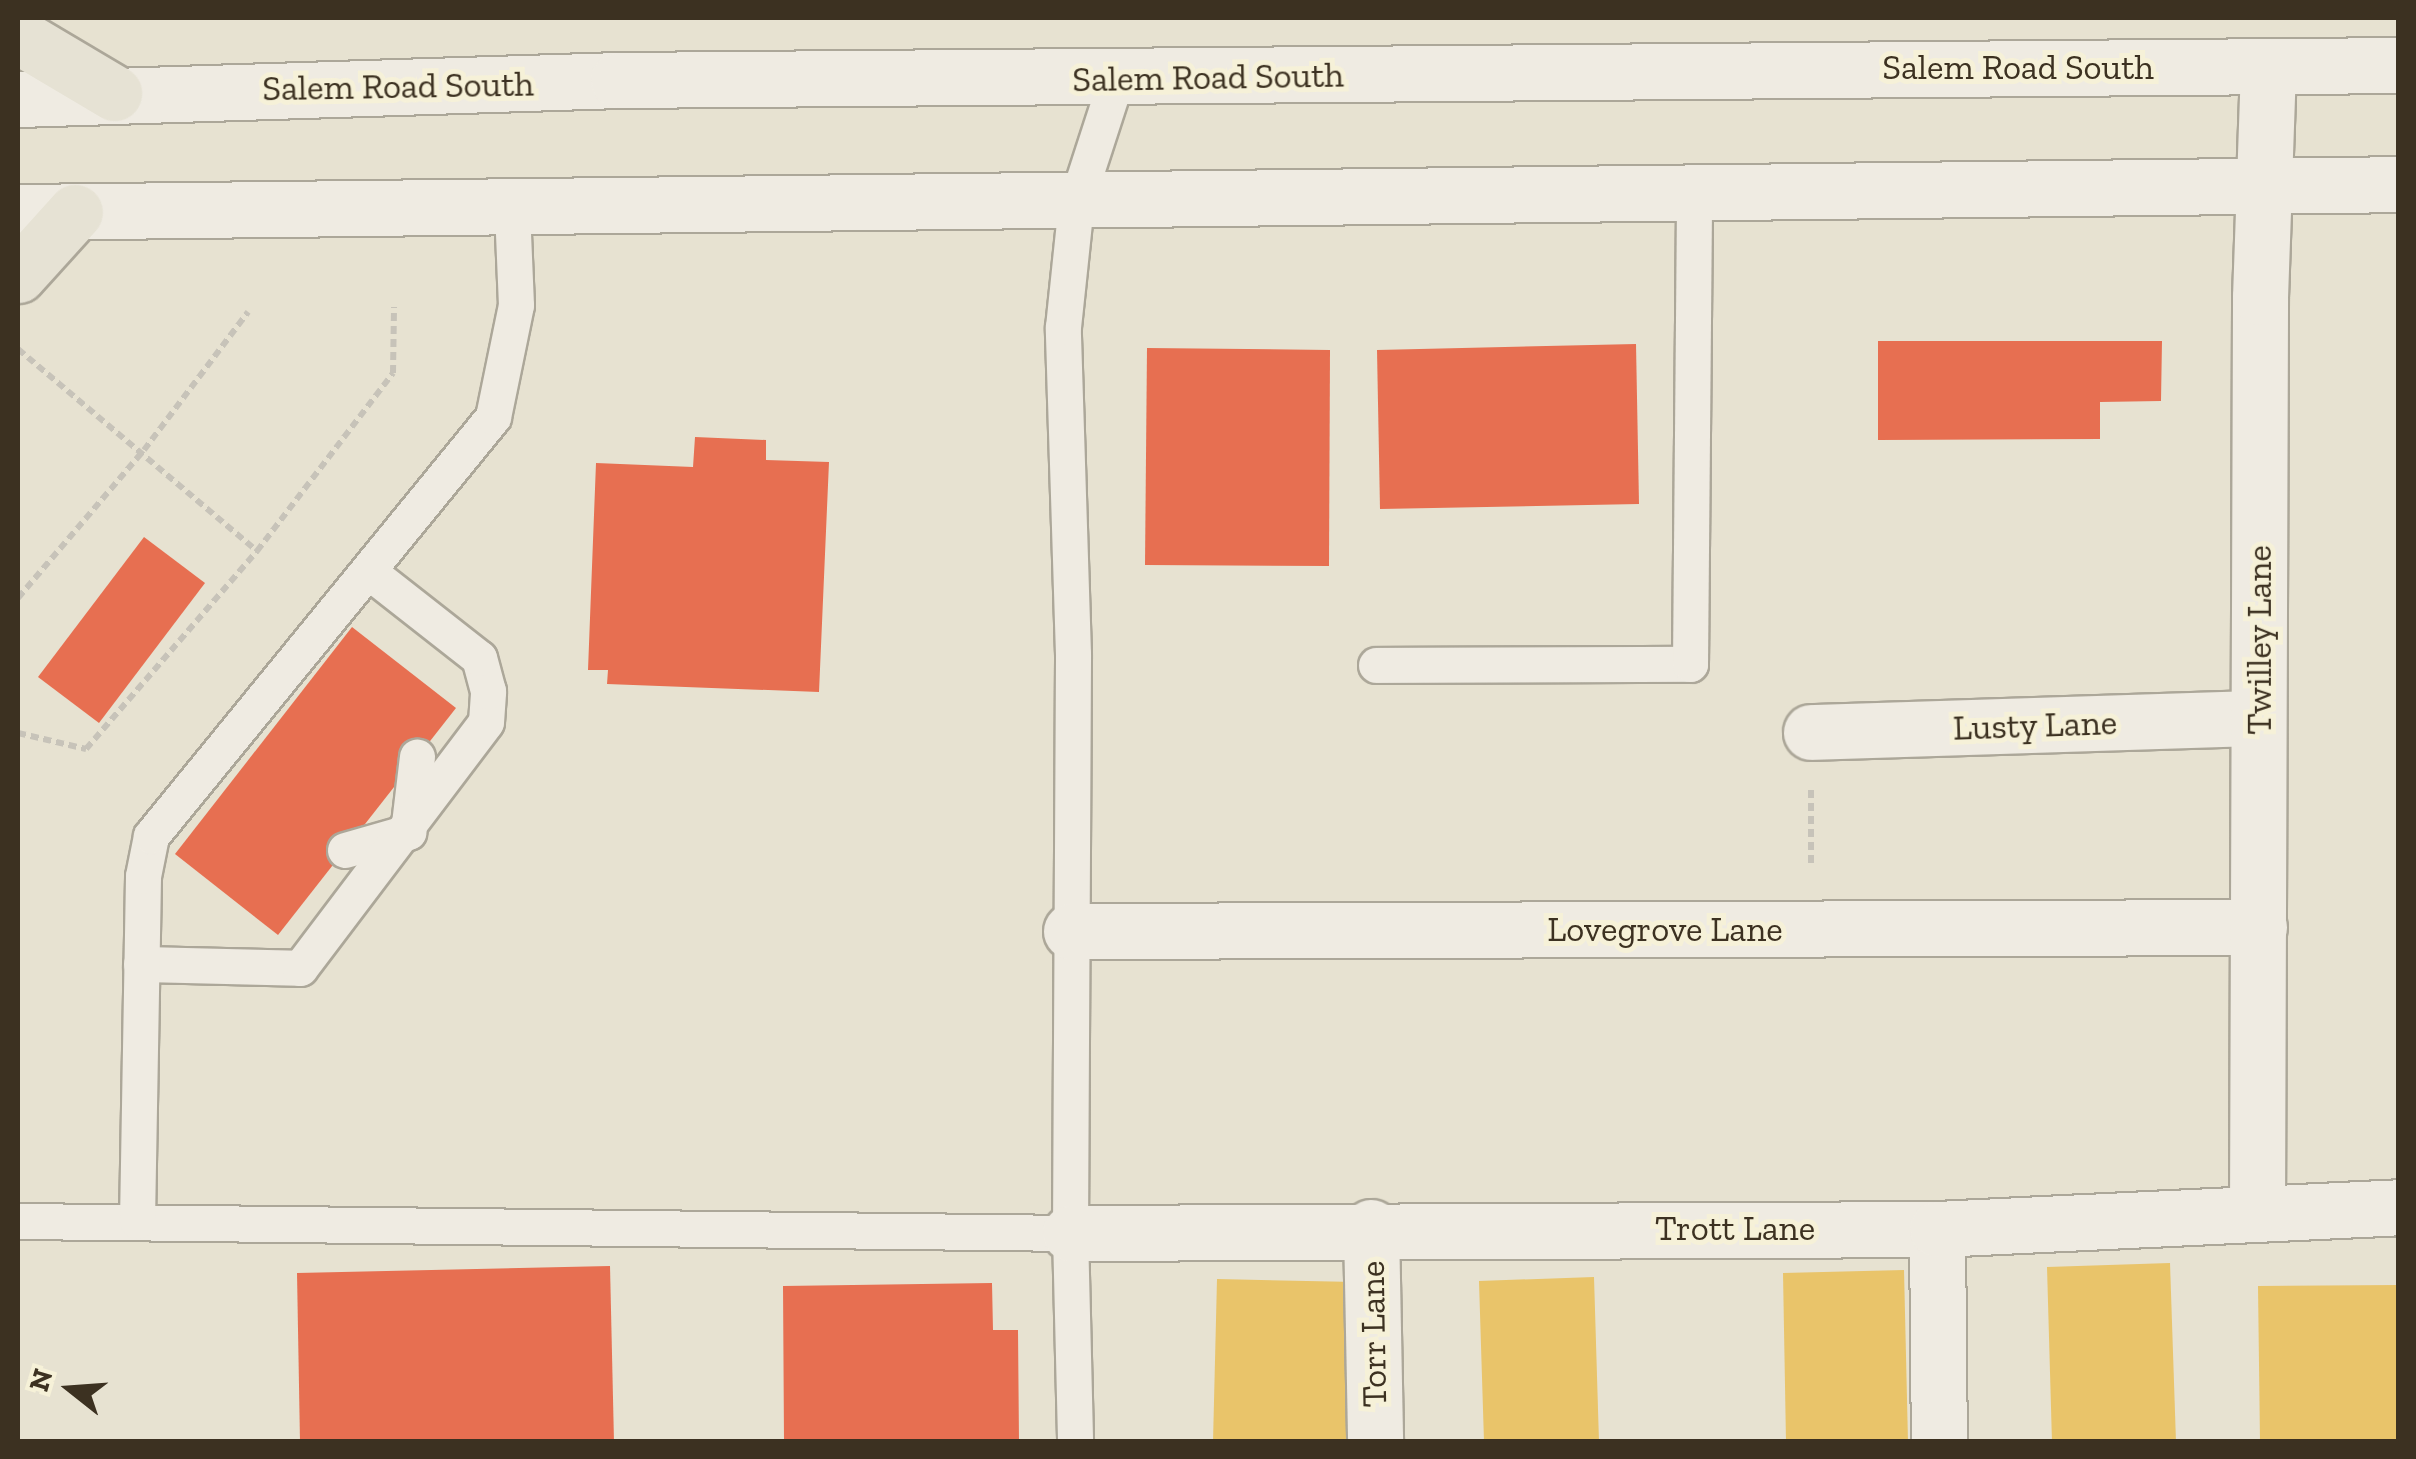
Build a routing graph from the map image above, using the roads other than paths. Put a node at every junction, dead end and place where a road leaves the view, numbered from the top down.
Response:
1 (18, 36) edge
2 (2398, 64) edge
3 (2268, 68) junction
4 (1116, 80) junction
5 (114, 93) junction
6 (18, 99) edge
7 (2398, 184) edge
8 (2266, 187) junction
9 (1694, 193) junction
10 (1076, 203) junction
11 (512, 211) junction
12 (18, 212) edge
13 (75, 212) junction
14 (18, 275) edge
15 (368, 570) junction
16 (1376, 665) dead end
17 (315, 675) dead end
18 (258, 706) junction
19 (2258, 718) junction
20 (1811, 732) road end
21 (417, 757) dead end
22 (242, 766) dead end
23 (408, 832) junction
24 (345, 850) dead end
25 (2259, 928) junction
26 (1071, 931) junction
27 (141, 964) junction
28 (2398, 1208) edge
29 (2257, 1214) junction
30 (18, 1221) edge
31 (137, 1221) junction
32 (1371, 1226) junction
33 (1937, 1228) junction
34 (1070, 1233) junction
35 (1075, 1442) edge
36 (1375, 1442) edge
37 (1940, 1442) edge

1 - 5 main road
2 - 3 main road, Salem Road South
3 - 4 main road, Salem Road South
3 - 8 main road, Twilley Lane
4 - 5 main road, Salem Road South
4 - 10 lane
5 - 6 main road, Salem Road South
7 - 8 main road
8 - 9 main road
8 - 19 main road, Twilley Lane
9 - 10 main road
9 - 16 lane
10 - 11 main road
10 - 26 lane
11 - 13 main road
11 - 15 lane
12 - 13 main road
13 - 14 main road
15 - 18 lane
15 - 23 lane
17 - 18 lane
18 - 22 lane
18 - 27 lane
19 - 20 main road, Lusty Lane
19 - 25 main road, Twilley Lane
21 - 23 lane
23 - 24 lane
23 - 27 lane
25 - 26 main road, Lovegrove Lane
25 - 29 main road, Twilley Lane
26 - 34 lane
27 - 31 lane
28 - 29 main road, Trott Lane
29 - 33 main road, Trott Lane
30 - 31 lane
31 - 34 lane
32 - 33 main road, Trott Lane
32 - 34 main road, Trott Lane
32 - 36 main road, Torr Lane
33 - 37 main road
34 - 35 lane

